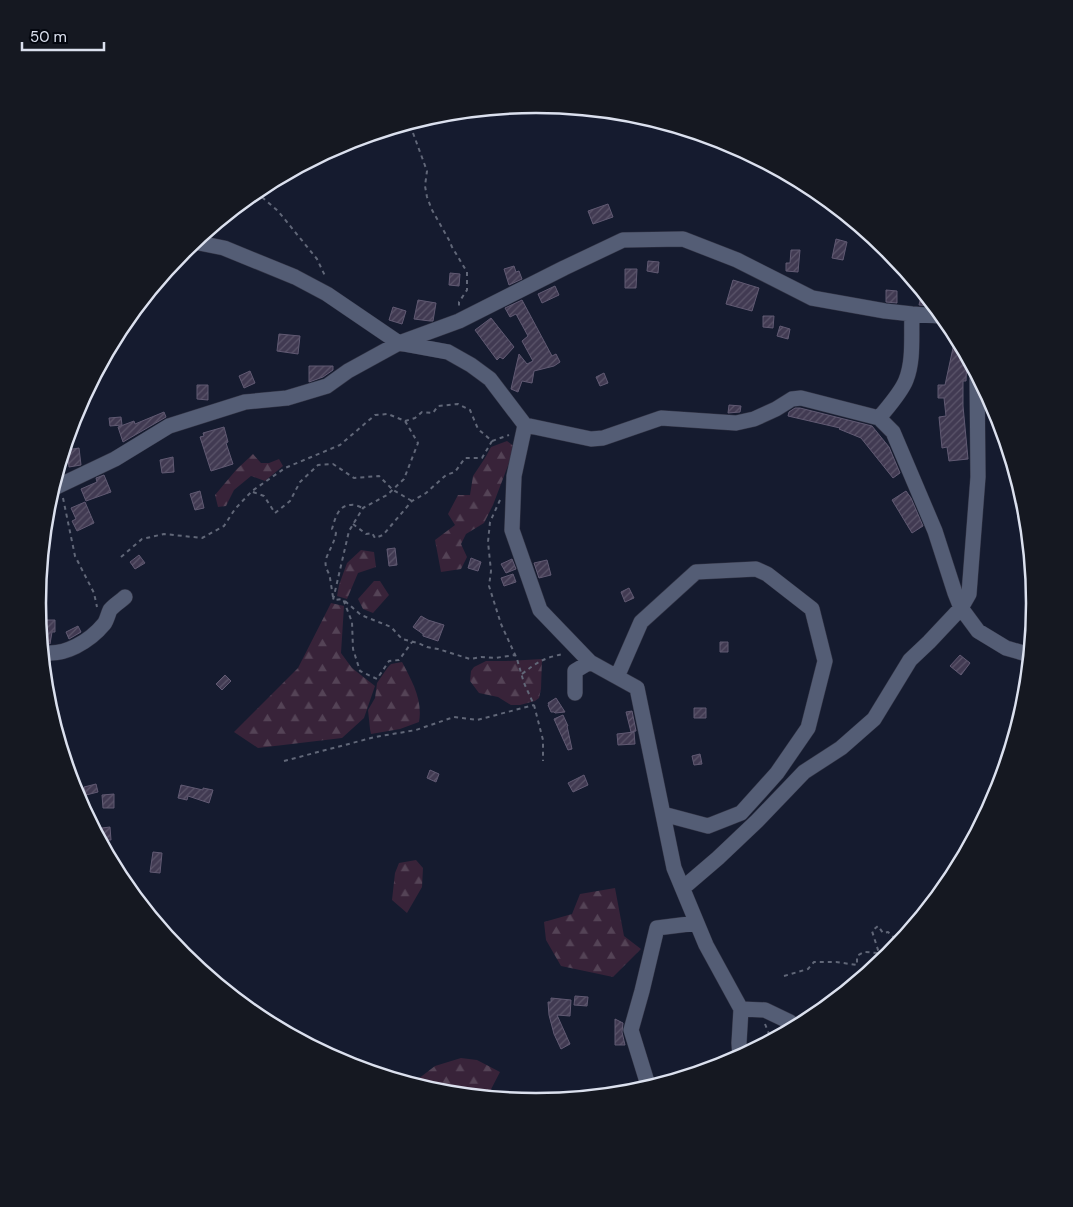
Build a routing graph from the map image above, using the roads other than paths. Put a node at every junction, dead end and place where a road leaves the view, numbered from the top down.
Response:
1 (204, 244) edge
2 (912, 314) junction
3 (933, 315) edge
4 (398, 343) junction
5 (977, 390) edge
6 (879, 418) junction
7 (524, 432) junction
8 (61, 484) edge
9 (125, 597) dead end
10 (961, 608) junction
11 (1024, 653) edge
12 (49, 654) edge
13 (590, 662) junction
14 (617, 677) junction
15 (576, 693) dead end
16 (663, 814) junction
17 (683, 888) junction
18 (697, 923) junction
19 (741, 1009) junction
20 (791, 1023) edge
21 (739, 1049) edge
22 (647, 1081) edge

1 - 4 street
2 - 3 street
2 - 4 street
2 - 6 street
4 - 7 street
4 - 8 street
5 - 10 street
6 - 7 street
6 - 10 street
7 - 13 street
9 - 12 street
10 - 11 street
10 - 17 street
13 - 14 street
13 - 15 street
14 - 16 street
14 - 16 street
16 - 17 street
17 - 18 street
18 - 19 street
18 - 22 street
19 - 20 street
19 - 21 street

